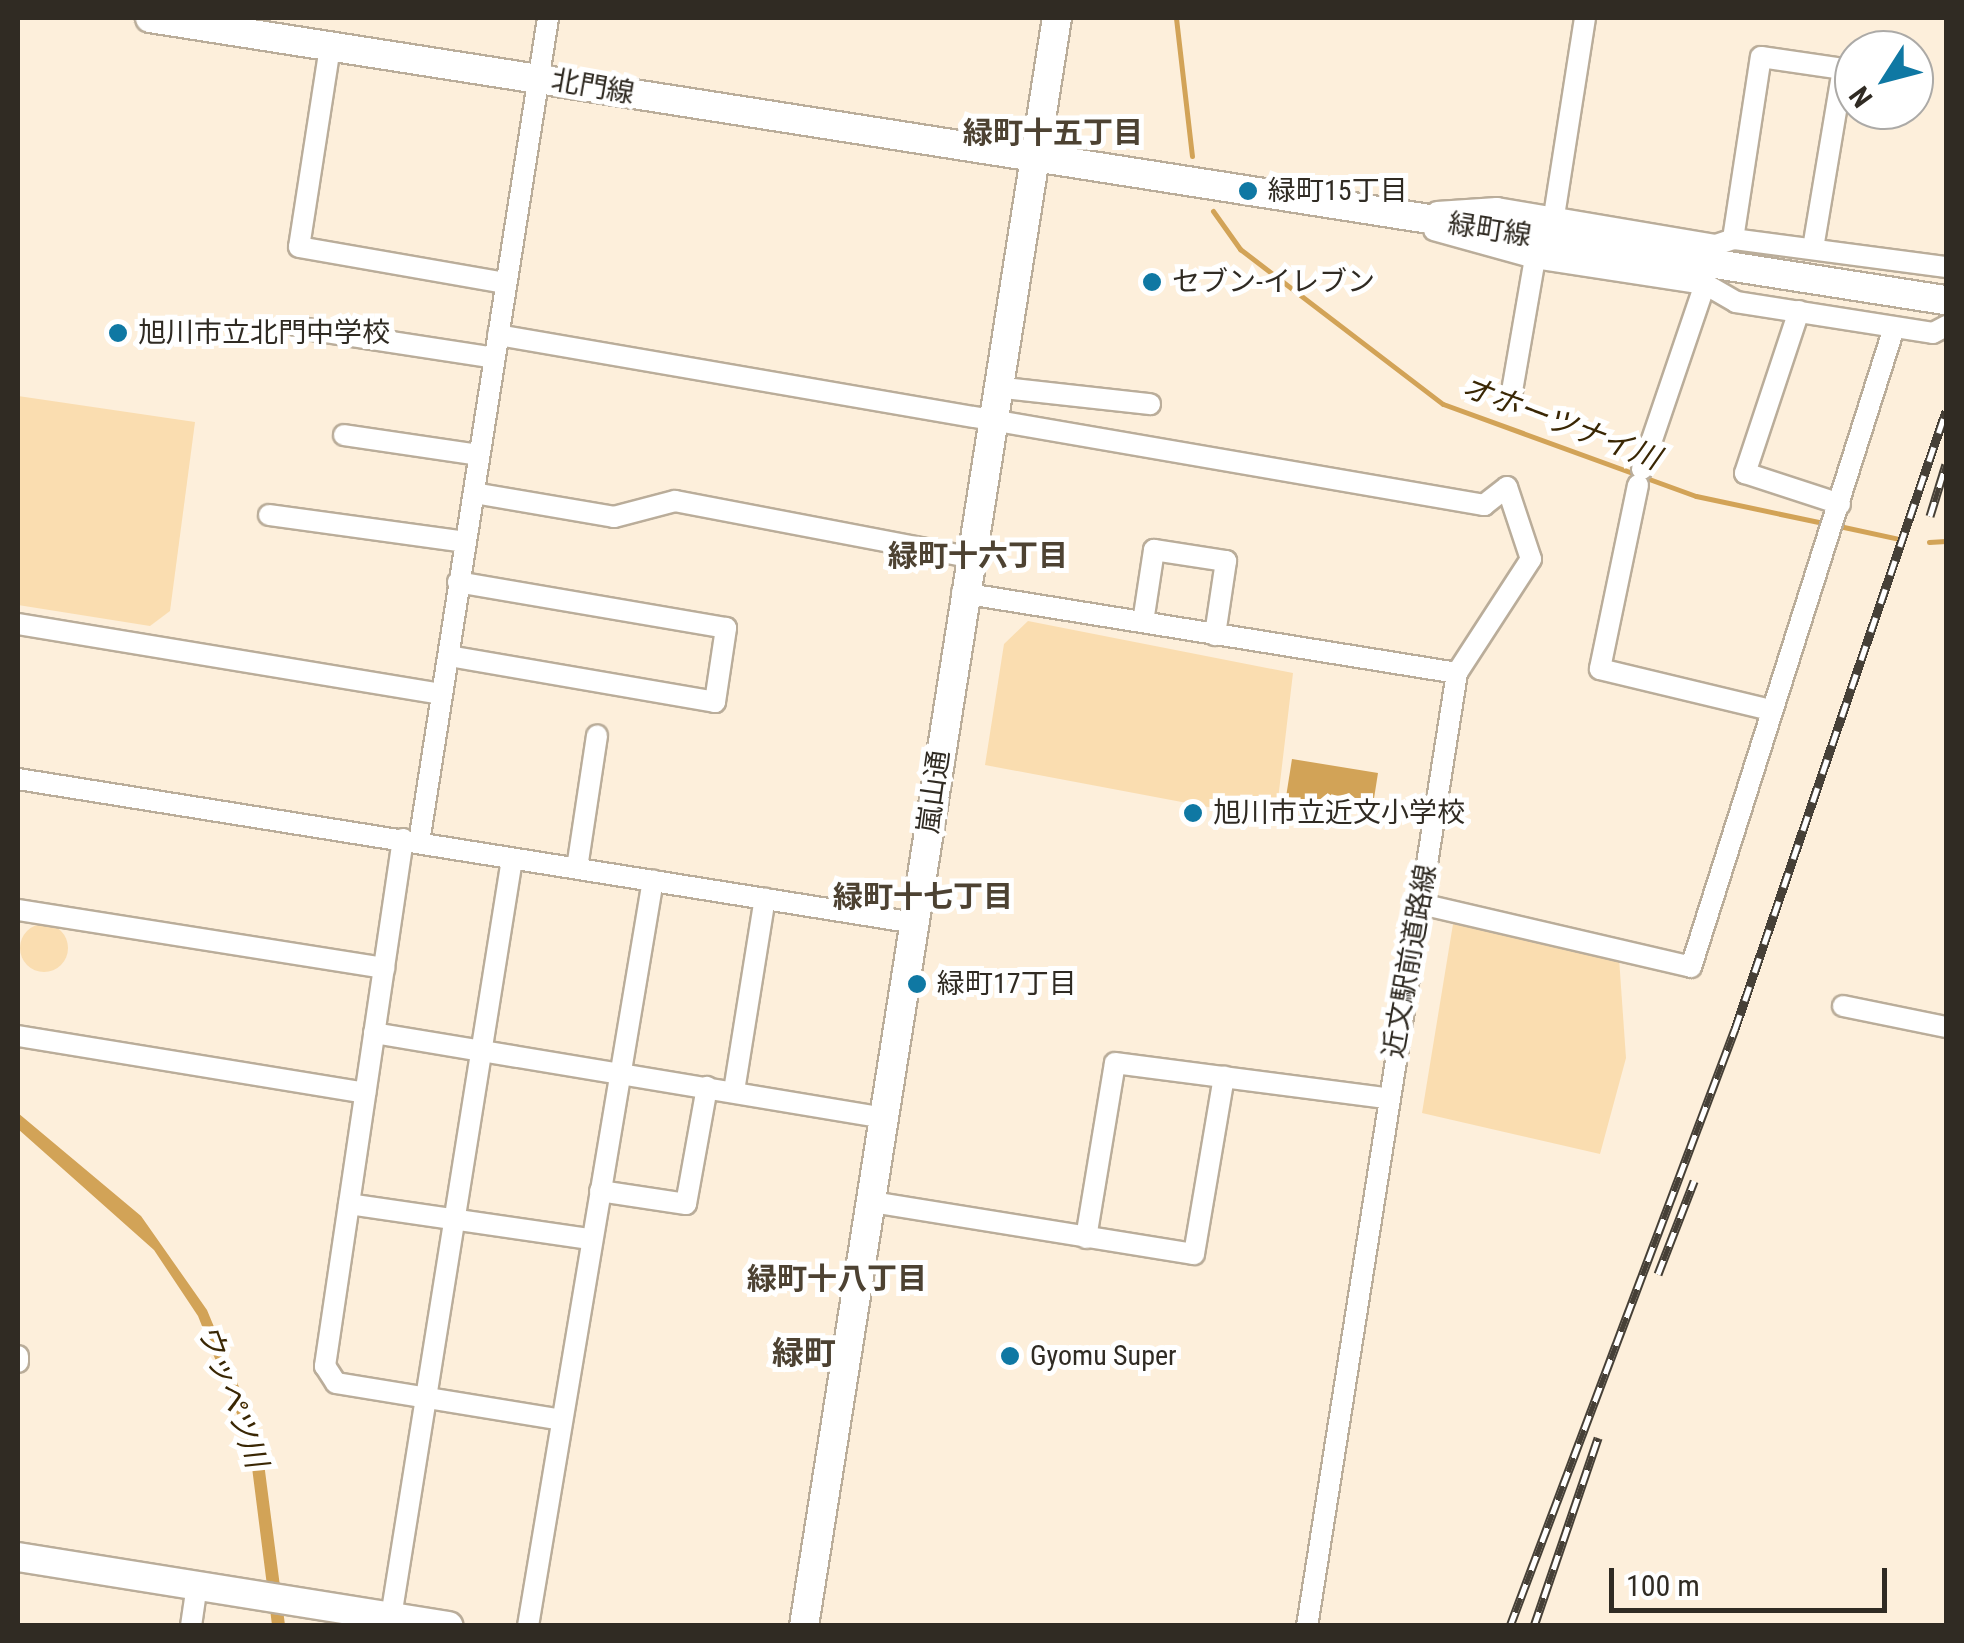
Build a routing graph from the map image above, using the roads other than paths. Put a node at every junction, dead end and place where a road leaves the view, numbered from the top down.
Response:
1 (150, 18) edge
2 (548, 18) edge
3 (1057, 18) edge
4 (1585, 18) edge
5 (330, 47) junction
6 (540, 77) junction
7 (1034, 160) junction
8 (1554, 216) junction
9 (1408, 217) junction
10 (1733, 239) junction
11 (1813, 248) junction
12 (1535, 258) junction
13 (1946, 267) edge
14 (506, 283) junction
15 (1705, 284) junction
16 (1945, 300) edge
17 (1799, 312) junction
18 (1946, 326) edge
19 (300, 328) dead end
20 (1894, 328) junction
21 (498, 335) junction
22 (495, 358) junction
23 (995, 387) junction
24 (1512, 397) dead end
25 (1150, 404) dead end
26 (989, 424) junction
27 (344, 435) dead end
28 (479, 455) junction
29 (474, 493) junction
30 (269, 515) dead end
31 (1834, 521) junction
32 (466, 542) junction
33 (968, 557) junction
34 (458, 582) junction
35 (962, 593) junction
36 (1143, 622) junction
37 (18, 624) edge
38 (1215, 635) junction
39 (449, 656) junction
40 (1457, 674) junction
41 (441, 694) junction
42 (1771, 710) junction
43 (597, 736) dead end
44 (18, 779) edge
45 (411, 840) junction
46 (512, 859) junction
47 (577, 868) junction
48 (653, 880) junction
49 (765, 898) junction
50 (1422, 904) junction
51 (18, 910) edge
52 (915, 924) junction
53 (384, 968) junction
54 (1843, 1006) dead end
55 (1946, 1026) edge
56 (374, 1034) junction
57 (18, 1036) edge
58 (481, 1052) junction
59 (622, 1073) junction
60 (1224, 1077) junction
61 (707, 1087) junction
62 (734, 1091) junction
63 (365, 1093) junction
64 (1386, 1098) junction
65 (884, 1118) junction
66 (600, 1191) junction
67 (872, 1202) junction
68 (349, 1204) junction
69 (454, 1219) junction
70 (1086, 1238) junction
71 (590, 1239) junction
72 (425, 1397) junction
73 (561, 1420) junction
74 (18, 1561) edge
75 (197, 1585) junction
76 (391, 1617) junction
77 (191, 1626) edge
78 (448, 1626) edge
79 (528, 1626) edge
80 (804, 1626) edge
81 (1307, 1626) edge

1 - 5 street, 北門線
2 - 6 street
3 - 7 street, 嵐山通
4 - 8 street
5 - 6 street, 北門線
5 - 14 street
6 - 7 street, 北門線
6 - 14 street
7 - 9 street, 緑町線
7 - 23 street, 嵐山通
8 - 9 street
8 - 10 street
9 - 12 street
9 - 16 street, 緑町線
10 - 11 street
10 - 11 street
11 - 13 street
12 - 15 street
12 - 24 street
14 - 21 street
15 - 17 street
15 - 42 street
17 - 20 street
17 - 31 street
18 - 20 street
19 - 22 street
20 - 31 street
21 - 22 street
21 - 26 street
22 - 28 street
23 - 25 street
23 - 26 street, 嵐山通
26 - 33 street, 嵐山通
26 - 40 street
27 - 28 street
28 - 29 street
29 - 32 street
29 - 33 street
30 - 32 street
31 - 42 street
32 - 34 street
33 - 35 street, 嵐山通
34 - 39 street
34 - 39 street
35 - 36 street
35 - 52 street, 嵐山通
36 - 38 street
36 - 38 street
37 - 41 street
38 - 40 street
39 - 41 street
40 - 50 street, 近文駅前道路線
41 - 45 street
42 - 50 street
43 - 47 street
44 - 45 street
45 - 46 street
45 - 53 street
46 - 47 street
46 - 58 street
47 - 48 street
48 - 49 street
48 - 59 street
49 - 52 street
49 - 62 street
50 - 64 street, 近文駅前道路線
51 - 53 street
52 - 65 street, 嵐山通
53 - 56 street
54 - 55 street
56 - 58 street
56 - 63 street
57 - 63 street
58 - 59 street
58 - 69 street
59 - 61 street
59 - 66 street
60 - 64 street
60 - 70 street
60 - 70 street
61 - 62 street
61 - 66 street
62 - 65 street
63 - 68 street
64 - 81 street, 近文駅前道路線
65 - 67 street, 嵐山通
66 - 71 street
67 - 70 street
67 - 80 street, 嵐山通
68 - 69 street
68 - 72 street
69 - 71 street
69 - 72 street
71 - 73 street
72 - 73 street
72 - 76 street
73 - 79 street
74 - 75 street
75 - 76 street
75 - 77 street
76 - 78 street

